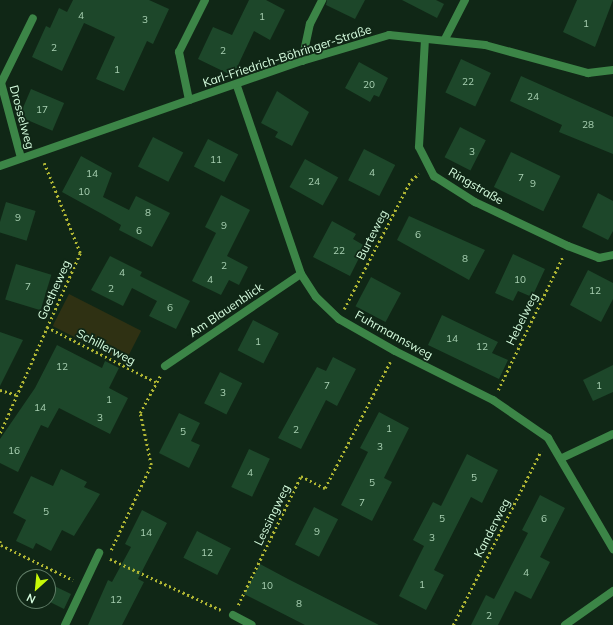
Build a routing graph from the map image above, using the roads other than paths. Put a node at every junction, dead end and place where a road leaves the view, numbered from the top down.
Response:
1 (205, 0) edge
2 (322, 0) edge
3 (465, 0) edge
4 (33, 18) dead end
5 (425, 39) junction
6 (445, 39) junction
7 (302, 62) junction
8 (613, 70) edge
9 (237, 86) junction
10 (189, 100) junction
11 (21, 158) junction
12 (0, 166) edge
13 (613, 255) edge
14 (301, 274) junction
15 (164, 366) road end
16 (613, 434) edge
17 (562, 458) junction
18 (613, 549) edge
19 (98, 553) road end
20 (613, 591) edge
21 (232, 615) road end
22 (65, 625) edge
23 (252, 625) edge
24 (564, 625) edge

1 - 10 street
2 - 7 street
3 - 6 street
4 - 11 street, Drosselweg
5 - 6 street, Karl-Friedrich-Böhringer-Straße
5 - 7 street, Karl-Friedrich-Böhringer-Straße
5 - 13 street, Ringstraße
6 - 8 street, Karl-Friedrich-Böhringer-Straße
7 - 9 street, Karl-Friedrich-Böhringer-Straße
9 - 10 street, Karl-Friedrich-Böhringer-Straße
9 - 14 street, Fuhrmannsweg
10 - 11 street, Karl-Friedrich-Böhringer-Straße
11 - 12 street, Karl-Friedrich-Böhringer-Straße
14 - 15 street, Am Blauenblick
14 - 17 street, Fuhrmannsweg
16 - 17 street
17 - 18 street, Fuhrmannsweg
19 - 22 street
20 - 24 street
21 - 23 street

